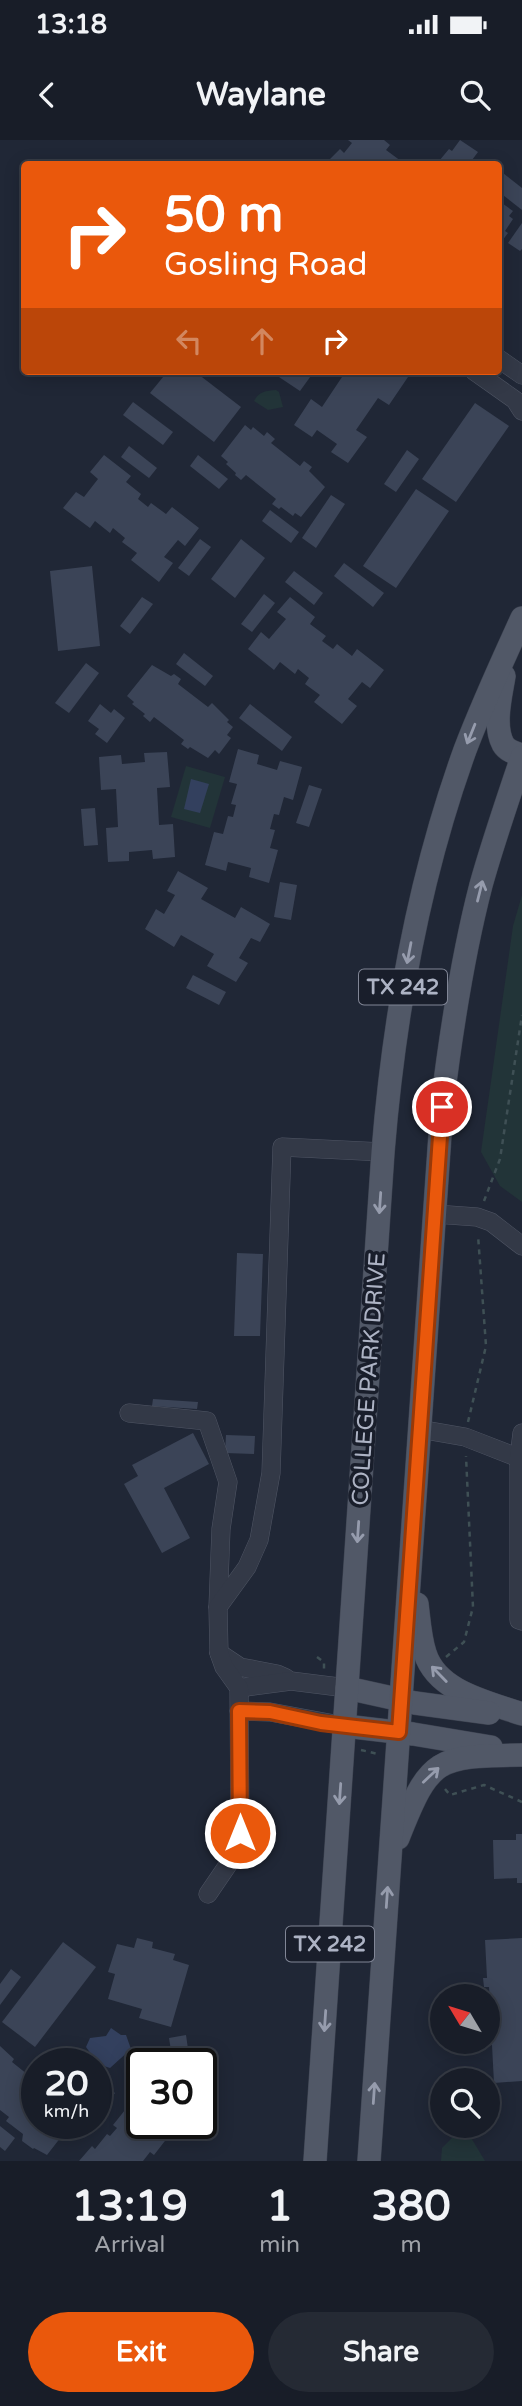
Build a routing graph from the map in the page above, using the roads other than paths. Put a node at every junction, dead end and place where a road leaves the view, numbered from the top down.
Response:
1 (511, 368) edge
2 (480, 375) edge
3 (498, 388) junction
4 (522, 411) edge
5 (522, 618) edge
6 (508, 649) junction
7 (522, 756) edge
8 (383, 1152) junction
9 (435, 1214) junction
10 (522, 1246) edge
11 (129, 1413) dead end
12 (419, 1429) junction
13 (522, 1433) edge
14 (519, 1458) junction
15 (520, 1502) edge
16 (410, 1566) junction
17 (218, 1607) junction
18 (522, 1621) edge
19 (219, 1653) junction
20 (291, 1681) junction
21 (239, 1688) junction
22 (347, 1688) junction
23 (401, 1699) junction
24 (239, 1711) junction
25 (522, 1715) edge
26 (345, 1726) junction
27 (399, 1732) junction
28 (522, 1754) edge
29 (390, 1857) junction
30 (208, 1894) dead end
31 (315, 2161) edge
32 (369, 2161) edge

1 - 3 street
2 - 3 street
3 - 4 street
5 - 6 main road, COLLEGE PARK DRIVE / TX 242
6 - 7 main road
6 -> 8 main road, COLLEGE PARK DRIVE / TX 242
9 -> 7 main road, TX 242
8 - 17 street
8 -> 22 main road, COLLEGE PARK DRIVE / TX 242
9 - 10 street
9 - 12 main road, TX 242
11 - 17 street
12 - 14 street
12 - 16 main road, TX 242
13 - 14 street
14 - 15 street
15 - 18 street
16 - 23 main road, TX 242
25 -> 16 main road
17 - 19 street
19 - 20 street
19 - 21 street
20 - 21 street
20 - 22 street
21 - 24 street
22 - 23 main road
22 - 26 main road, COLLEGE PARK DRIVE / TX 242
23 - 25 main road
23 - 27 main road, TX 242
24 - 26 street
24 - 30 street
26 - 27 main road
26 -> 31 main road, COLLEGE PARK DRIVE / TX 242
27 - 28 main road
27 - 29 main road, TX 242
29 -> 28 main road
32 -> 29 main road, TX 242

